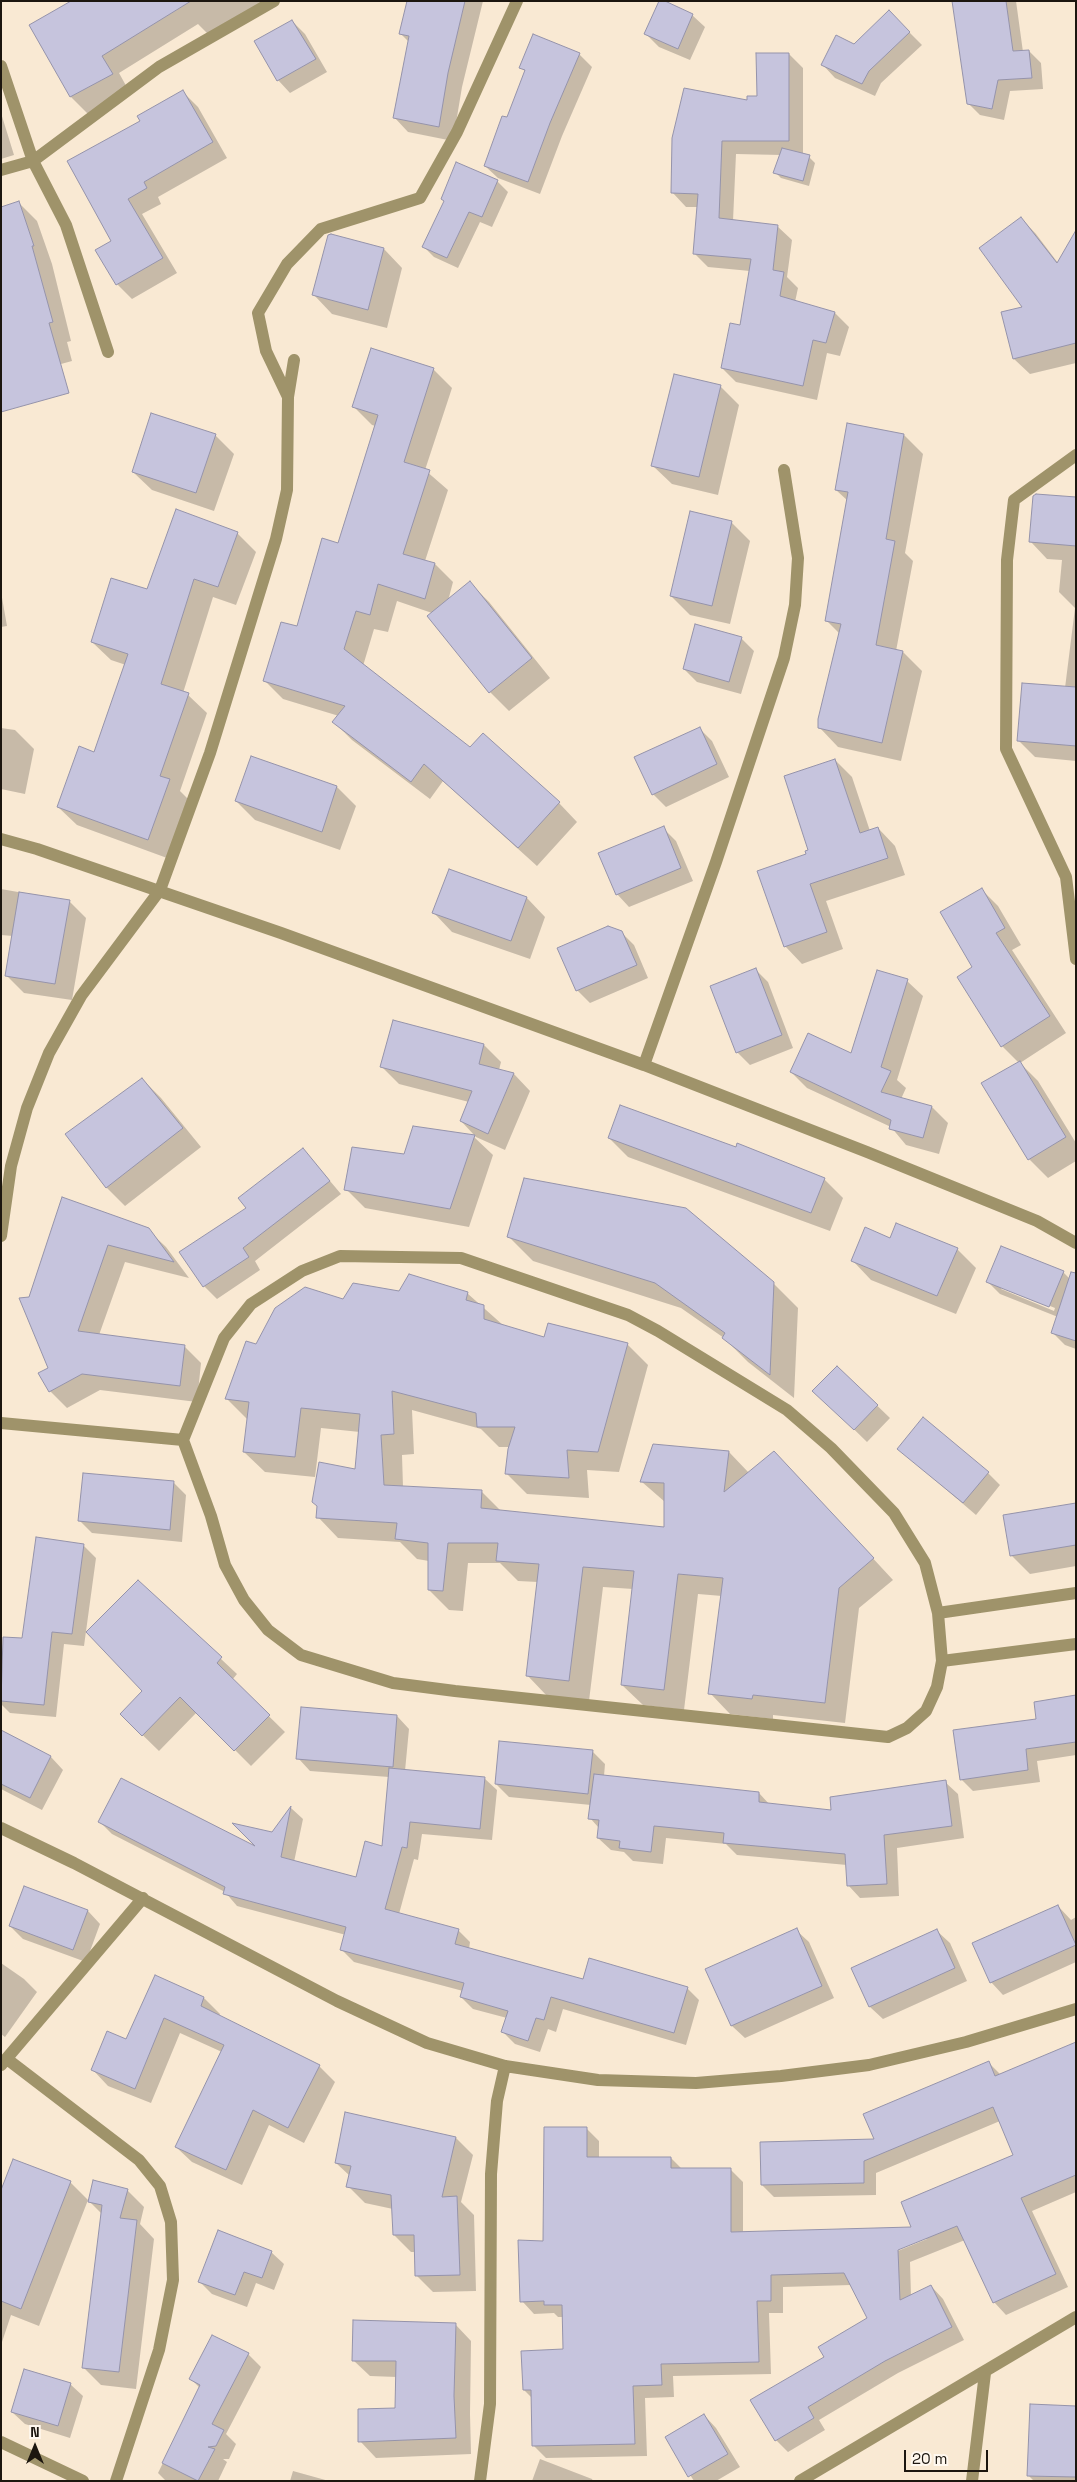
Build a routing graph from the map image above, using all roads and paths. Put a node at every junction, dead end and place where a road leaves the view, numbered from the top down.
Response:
1 (274, 1) edge
2 (517, 1) edge
3 (1, 66) edge
4 (33, 160) junction
5 (1, 170) edge
6 (108, 352) dead end
7 (294, 360) dead end
8 (288, 397) junction
9 (1076, 455) edge
10 (784, 470) dead end
11 (1, 839) edge
12 (160, 890) junction
13 (1076, 959) edge
14 (644, 1065) junction
15 (1, 1236) edge
16 (1076, 1243) edge
17 (1, 1423) edge
18 (183, 1440) junction
19 (1076, 1593) edge
20 (938, 1612) junction
21 (1076, 1644) edge
22 (942, 1661) junction
23 (1, 1828) edge
24 (143, 1898) junction
25 (1076, 2009) edge
26 (4, 2062) edge
27 (506, 2066) junction
28 (1076, 2317) edge
29 (985, 2373) junction
30 (1, 2442) edge
31 (83, 2481) edge
32 (116, 2481) edge
33 (480, 2481) edge
34 (800, 2481) edge
35 (972, 2481) edge

1 - 4 street
2 - 8 street
3 - 4 street
4 - 5 street
4 - 6 street
7 - 8 street
8 - 12 street
9 - 13 street
10 - 14 street
11 - 12 street
12 - 14 street
12 - 15 street
14 - 16 street
17 - 18 street
18 - 20 street
18 - 22 street
19 - 20 street
20 - 22 street
21 - 22 street
23 - 24 street
24 - 26 street
24 - 27 street
25 - 27 street
26 - 32 street
27 - 33 street
28 - 29 street
29 - 34 street
29 - 35 street
30 - 31 street

